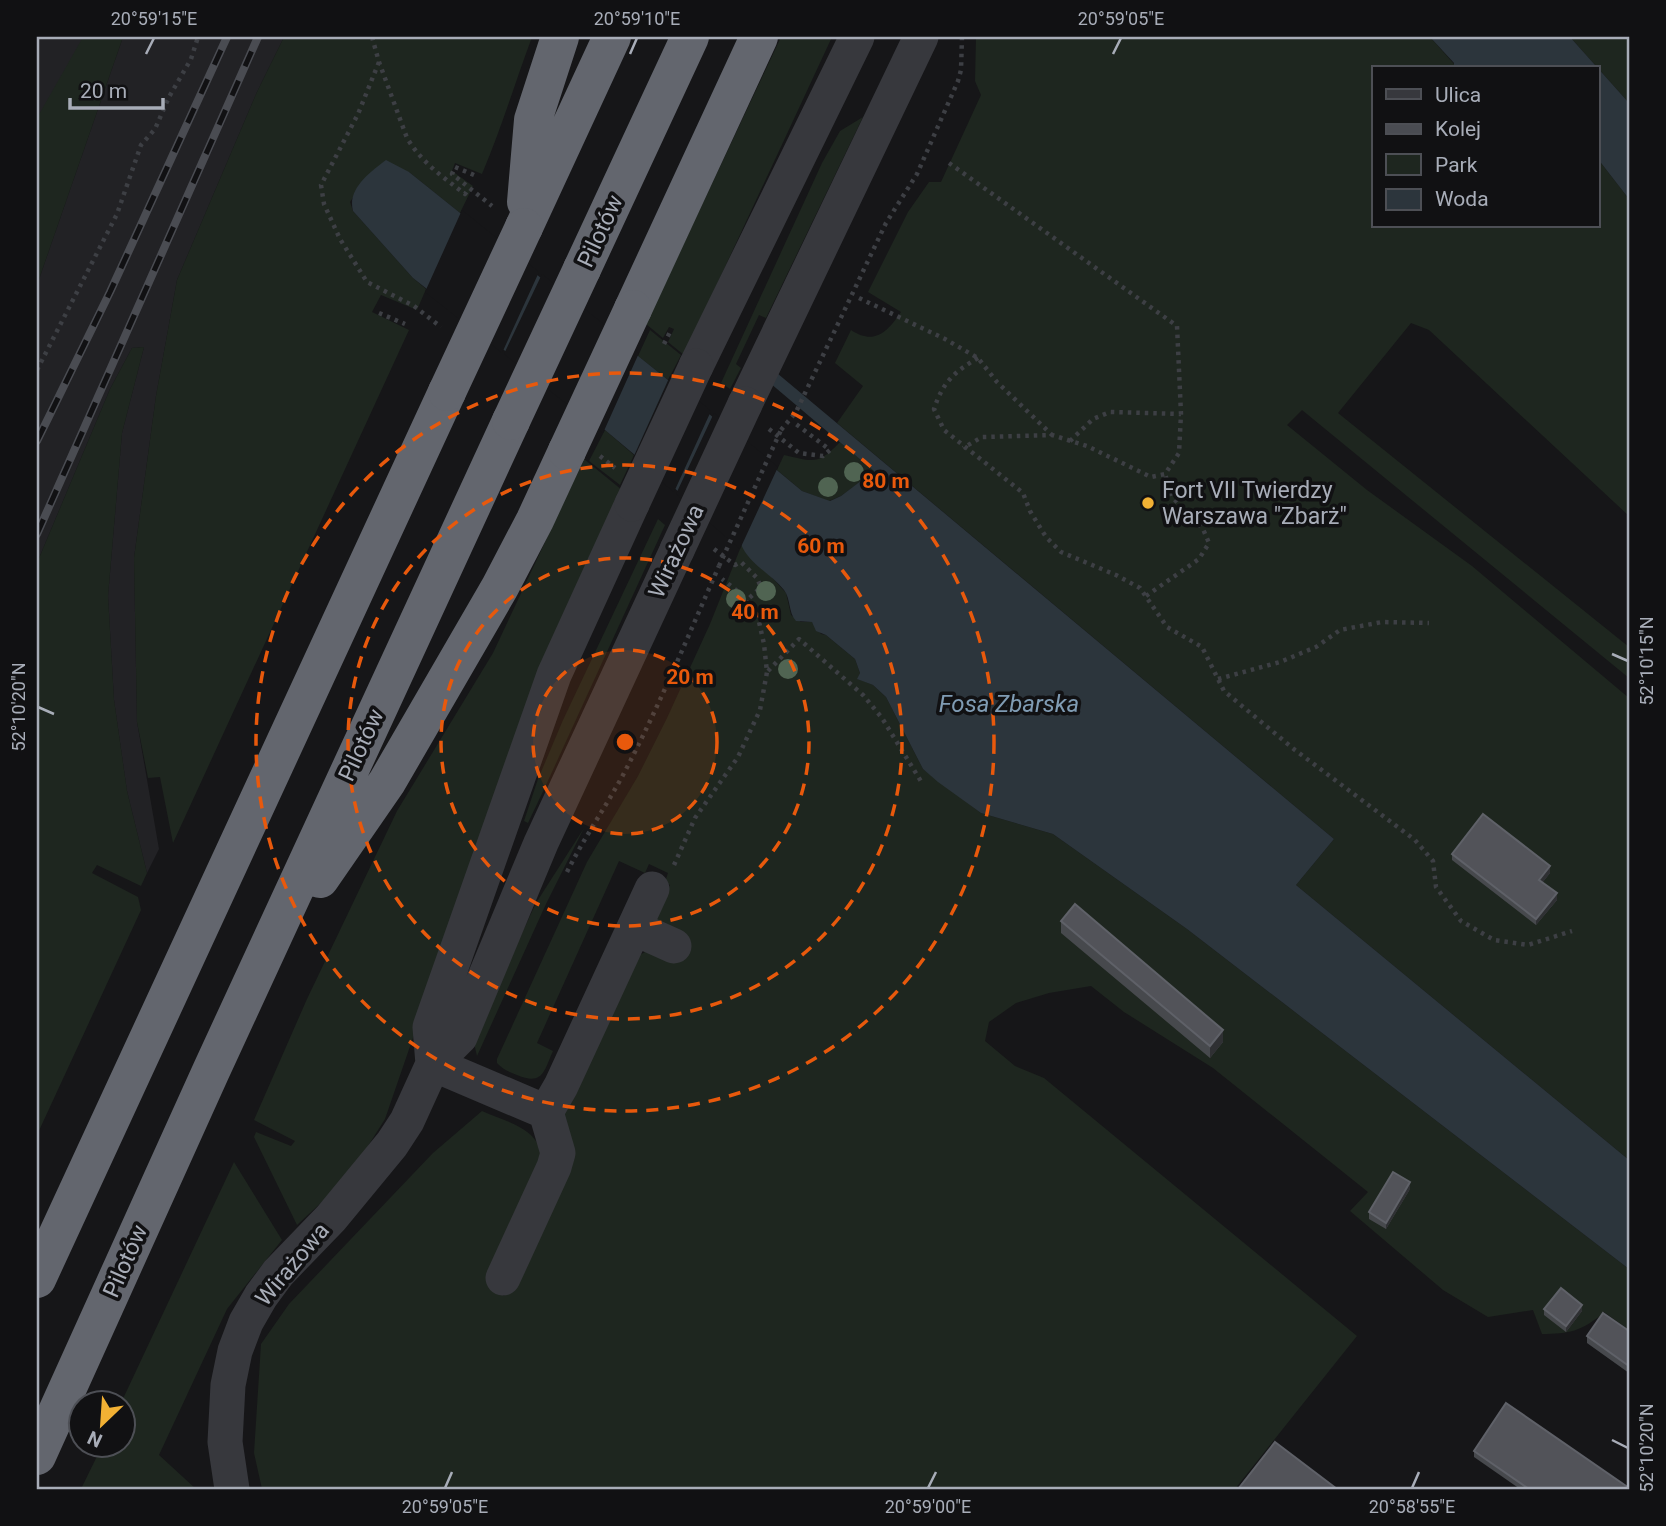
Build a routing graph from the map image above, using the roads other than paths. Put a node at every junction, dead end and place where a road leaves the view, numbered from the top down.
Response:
1 (560, 37) edge
2 (612, 37) edge
3 (690, 37) edge
4 (759, 37) edge
5 (857, 37) edge
6 (921, 37) edge
7 (524, 227) junction
8 (662, 879) road end
9 (634, 928) junction
10 (674, 946) dead end
11 (259, 967) junction
12 (433, 1064) junction
13 (546, 1112) junction
14 (503, 1278) dead end
15 (37, 1279) edge
16 (37, 1456) edge
17 (232, 1489) edge

1 - 7 highway
2 - 7 highway
3 - 11 highway, Pilotów, bridge
4 - 11 highway, bridge
5 - 12 street, Wirażowa, bridge
6 - 12 street, Wirażowa, bridge
7 - 15 highway, bridge
8 - 9 street
9 - 10 street
9 - 13 street
11 - 16 highway, Pilotów
12 - 13 street
12 - 17 street, Wirażowa
13 - 14 street

